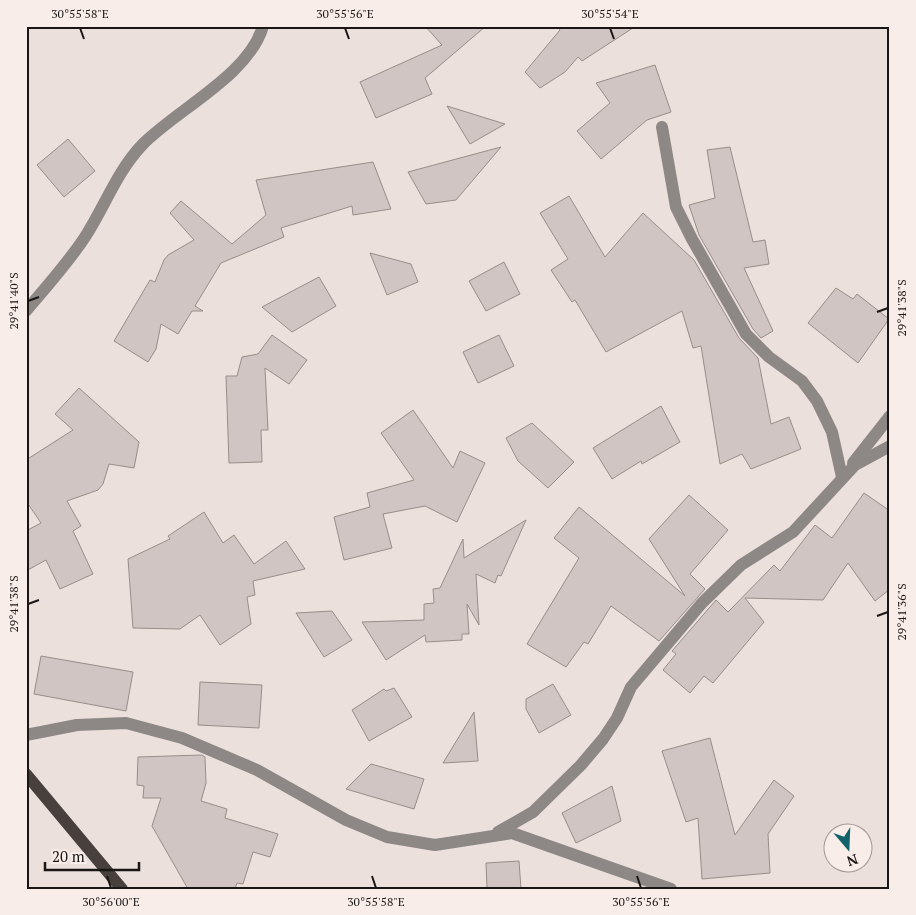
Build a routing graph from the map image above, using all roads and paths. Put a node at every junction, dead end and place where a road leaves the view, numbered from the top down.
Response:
1 (263, 26) edge
2 (662, 127) dead end
3 (26, 311) edge
4 (890, 416) edge
5 (890, 446) edge
6 (842, 477) junction
7 (26, 735) edge
8 (26, 774) edge
9 (489, 836) junction
10 (122, 889) edge
11 (671, 889) edge

1 - 3 street
2 - 6 street
4 - 6 street
5 - 6 street
6 - 9 street
7 - 9 street
8 - 10 main road
9 - 11 street

